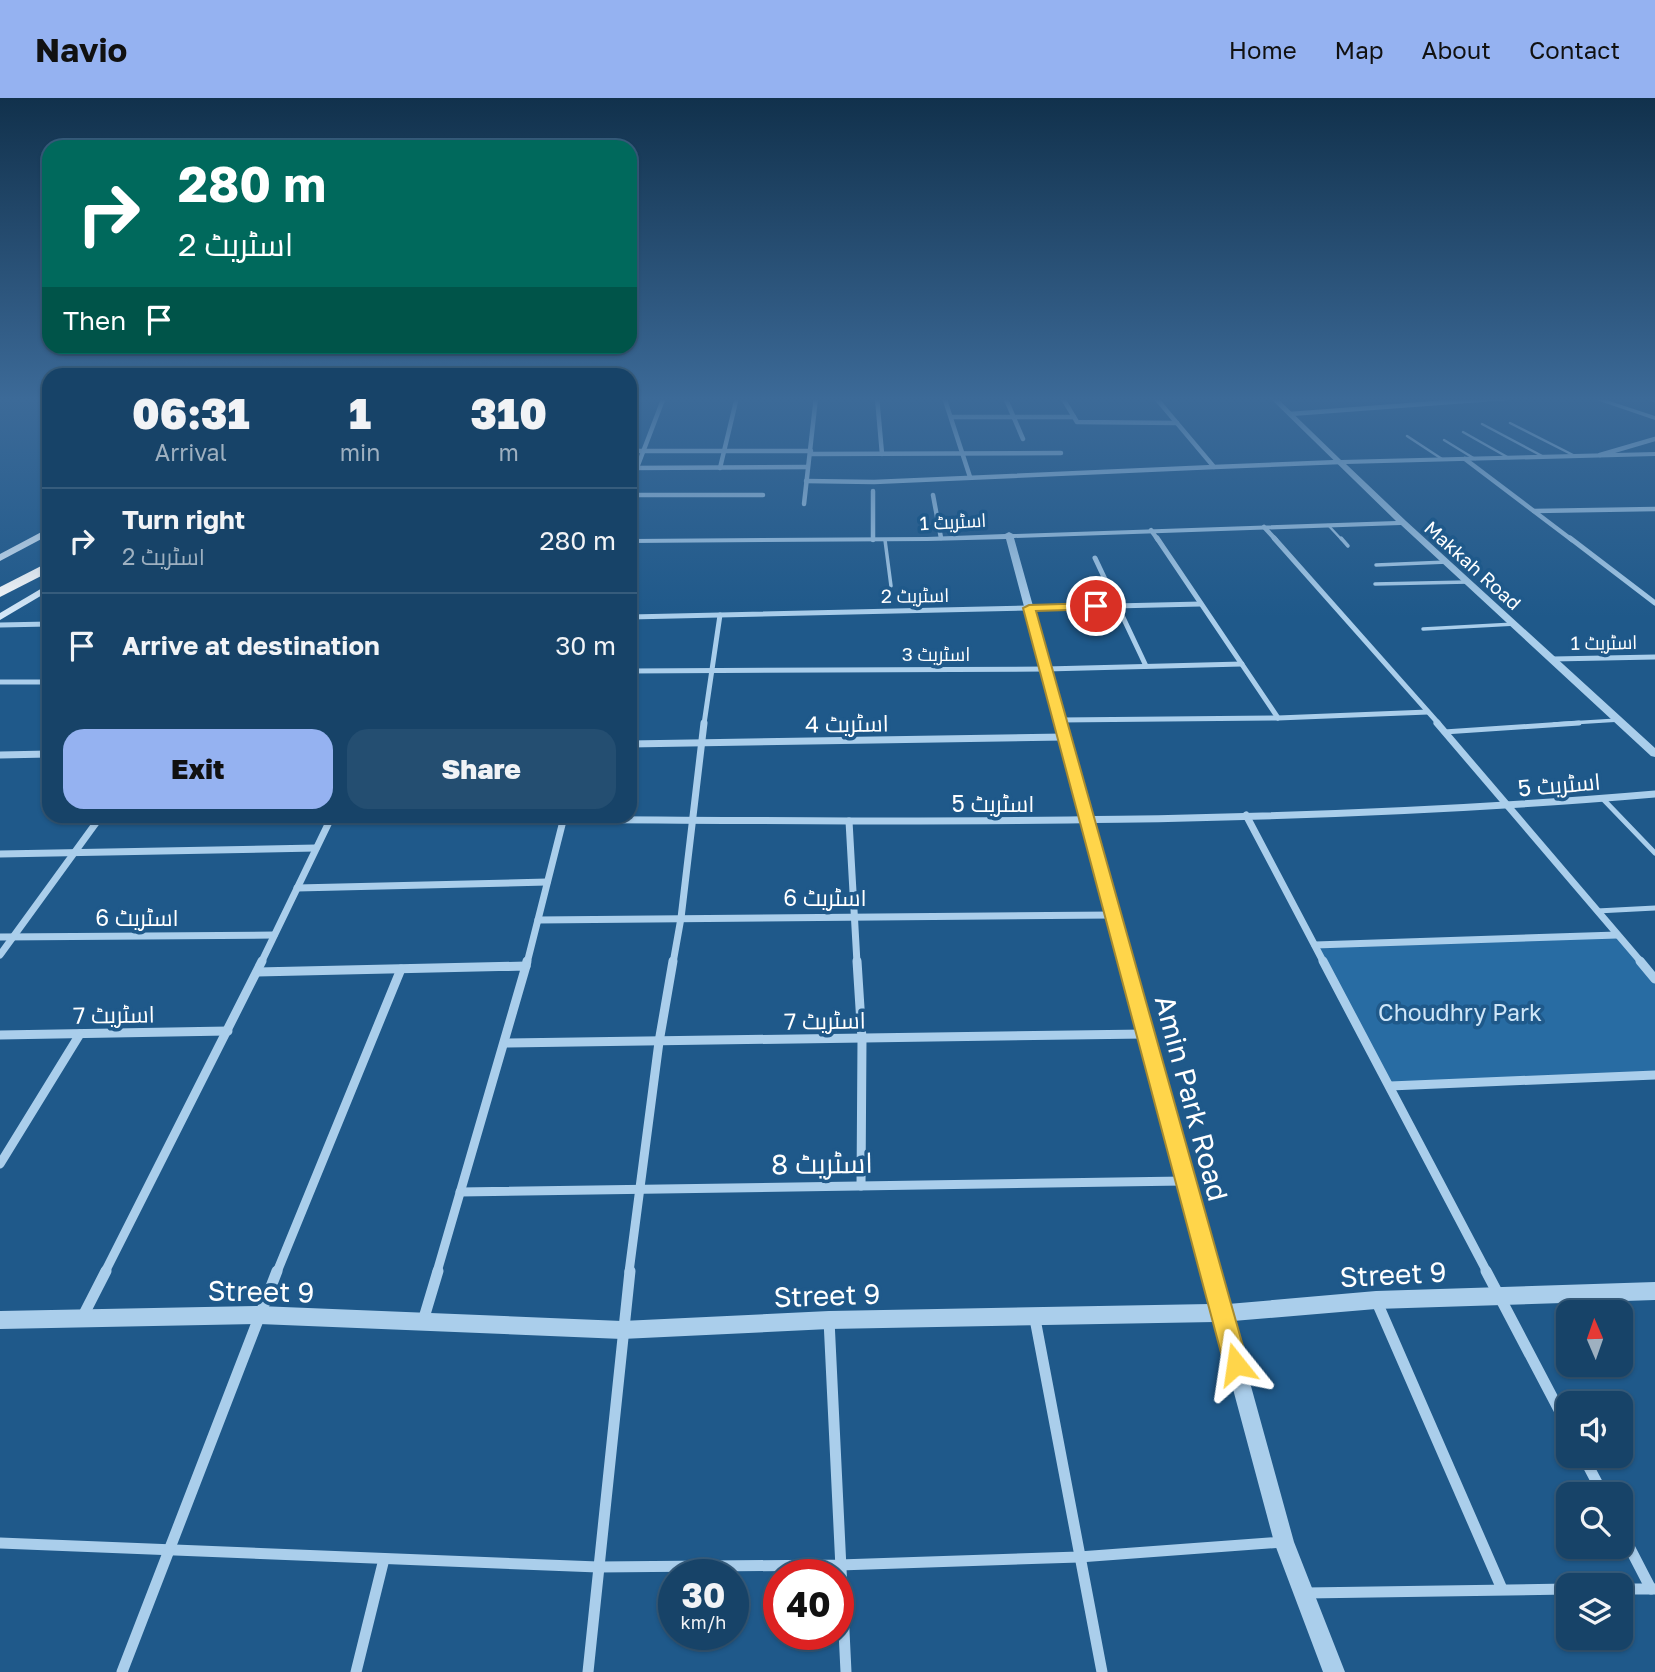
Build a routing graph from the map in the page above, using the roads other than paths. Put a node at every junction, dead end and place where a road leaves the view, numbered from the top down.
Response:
1 (807, 470) edge
2 (968, 470) edge
3 (1130, 470) edge
4 (1348, 470) edge
5 (1480, 470) edge
6 (970, 477) junction
7 (806, 481) junction
8 (873, 491) dead end
9 (637, 495) edge
10 (762, 495) dead end
11 (933, 495) dead end
12 (804, 504) dead end
13 (1655, 509) edge
14 (1533, 511) junction
15 (1403, 523) junction
16 (1328, 525) junction
17 (1264, 527) junction
18 (1151, 530) junction
19 (1009, 534) junction
20 (42, 535) edge
21 (941, 538) junction
22 (873, 540) junction
23 (885, 540) junction
24 (637, 541) edge
25 (1348, 546) dead end
26 (42, 555) edge
27 (0, 558) edge
28 (1095, 558) dead end
29 (1447, 562) junction
30 (1376, 565) dead end
31 (42, 570) edge
32 (0, 578) edge
33 (1468, 582) junction
34 (1375, 584) dead end
35 (891, 586) dead end
36 (42, 591) edge
37 (0, 593) edge
38 (1655, 603) edge
39 (1201, 604) junction
40 (1119, 606) junction
41 (1029, 608) junction
42 (720, 615) junction
43 (0, 617) edge
44 (637, 617) edge
45 (42, 624) edge
46 (1516, 624) junction
47 (0, 625) edge
48 (1423, 629) dead end
49 (1655, 657) edge
50 (1553, 659) junction
51 (1242, 664) junction
52 (1146, 666) junction
53 (713, 669) junction
54 (1046, 669) junction
55 (637, 671) edge
56 (42, 681) edge
57 (0, 682) edge
58 (1427, 712) junction
59 (1278, 718) junction
60 (1060, 720) junction
61 (1619, 720) junction
62 (1444, 732) junction
63 (1064, 737) junction
64 (701, 743) junction
65 (637, 744) edge
66 (42, 754) edge
67 (1655, 754) edge
68 (0, 755) edge
69 (1655, 794) edge
70 (1602, 799) junction
71 (1508, 806) junction
72 (1246, 815) junction
73 (637, 819) edge
74 (692, 820) junction
75 (1087, 820) junction
76 (849, 821) junction
77 (96, 823) edge
78 (329, 823) edge
79 (563, 823) edge
80 (316, 848) junction
81 (74, 852) junction
82 (1655, 853) edge
83 (0, 854) edge
84 (547, 883) junction
85 (296, 888) junction
86 (1655, 908) edge
87 (1597, 911) junction
88 (1113, 915) junction
89 (855, 916) junction
90 (681, 918) junction
91 (538, 920) junction
92 (274, 935) junction
93 (1617, 935) junction
94 (0, 937) edge
95 (12, 937) junction
96 (1315, 945) junction
97 (0, 955) edge
98 (526, 966) junction
99 (401, 969) junction
100 (257, 972) junction
101 (1655, 979) edge
102 (228, 1031) junction
103 (80, 1034) junction
104 (1145, 1034) junction
105 (0, 1035) edge
106 (862, 1039) junction
107 (659, 1042) junction
108 (505, 1044) junction
109 (1655, 1075) edge
110 (1390, 1086) junction
111 (0, 1164) edge
112 (1186, 1181) junction
113 (861, 1185) junction
114 (640, 1189) junction
115 (460, 1192) junction
116 (1655, 1290) edge
117 (1502, 1296) junction
118 (1376, 1300) junction
119 (1223, 1313) junction
120 (259, 1315) junction
121 (82, 1318) junction
122 (1035, 1318) junction
123 (0, 1320) edge
124 (829, 1320) junction
125 (423, 1321) junction
126 (622, 1330) junction
127 (1556, 1403) edge
128 (1284, 1542) junction
129 (0, 1543) edge
130 (169, 1548) junction
131 (1633, 1553) edge
132 (1079, 1557) junction
133 (384, 1559) junction
134 (839, 1559) edge
135 (854, 1564) edge
136 (763, 1566) edge
137 (598, 1567) junction
138 (1502, 1589) junction
139 (1556, 1589) edge
140 (1633, 1589) edge
141 (1653, 1589) edge
142 (1305, 1593) junction
143 (845, 1650) edge
144 (122, 1672) edge
145 (356, 1672) edge
146 (588, 1672) edge
147 (846, 1672) edge
148 (1102, 1672) edge
149 (1334, 1672) edge

1 - 7 street
2 - 6 street
3 - 6 street
4 - 15 street, Makkah Road
5 - 14 street
6 - 7 street
7 - 12 street
8 - 22 street
9 - 10 street
11 - 21 street
13 - 14 street
14 - 38 street
15 - 16 street, اسٹریٹ 1
15 - 29 street, Makkah Road
16 - 17 street, اسٹریٹ 1
16 - 25 lane
17 - 18 street, اسٹریٹ 1
17 - 58 street
18 - 19 street, اسٹریٹ 1
18 - 39 street
19 - 21 street, اسٹریٹ 1
19 - 41 street, Amin Park Road
20 - 27 main road
21 - 23 street, اسٹریٹ 1
22 - 23 street, اسٹریٹ 1
22 - 24 street, اسٹریٹ 1
23 - 35 lane
26 - 32 highway
28 - 40 street
29 - 30 lane
29 - 33 street, Makkah Road
31 - 37 highway
33 - 34 lane
33 - 46 street, Makkah Road
36 - 43 main road
39 - 40 street, اسٹریٹ 2
39 - 51 street
40 - 41 street, اسٹریٹ 2
40 - 52 street
41 - 42 street, اسٹریٹ 2
41 - 54 street, Amin Park Road
42 - 44 street, اسٹریٹ 2
42 - 53 street
45 - 47 street
46 - 48 lane
46 - 50 street, Makkah Road
49 - 50 street, اسٹریٹ 1
50 - 61 street, Makkah Road
51 - 52 street, اسٹریٹ 3
51 - 59 street
52 - 54 street, اسٹریٹ 3
53 - 54 street, اسٹریٹ 3
53 - 55 street, اسٹریٹ 3
53 - 64 street
54 - 60 street, Amin Park Road
56 - 57 street
58 - 59 street
58 - 62 street
59 - 60 street
60 - 63 street, Amin Park Road
61 - 62 lane
61 - 67 street, Makkah Road
62 - 71 street
63 - 64 street, اسٹریٹ 4
63 - 75 street, Amin Park Road
64 - 65 street, اسٹریٹ 4
64 - 74 street
66 - 68 street
69 - 70 street, اسٹریٹ 5
70 - 71 street, اسٹریٹ 5
70 - 82 lane
71 - 72 street, اسٹریٹ 5
71 - 87 street
72 - 75 street, اسٹریٹ 5
72 - 96 street
73 - 74 street, اسٹریٹ 5
74 - 76 street, اسٹریٹ 5
74 - 90 street
75 - 76 street, اسٹریٹ 5
75 - 88 street, Amin Park Road
76 - 89 street
77 - 81 street
78 - 80 street
79 - 84 street
80 - 81 street
80 - 85 street
81 - 83 street
81 - 95 street
84 - 85 street
84 - 91 street
85 - 92 street
86 - 87 lane
87 - 93 street
88 - 89 street, اسٹریٹ 6
88 - 104 street, Amin Park Road
89 - 90 street, اسٹریٹ 6
89 - 106 street
90 - 91 street, اسٹریٹ 6
90 - 107 street
91 - 98 street
92 - 95 street, اسٹریٹ 6
92 - 100 street
93 - 96 street
93 - 101 street
94 - 95 street, اسٹریٹ 6
95 - 97 street
96 - 110 street
98 - 99 street
98 - 108 street
99 - 100 street
99 - 120 street
100 - 102 street
102 - 103 street, اسٹریٹ 7
102 - 121 street
103 - 105 street, اسٹریٹ 7
103 - 111 street
104 - 106 street, اسٹریٹ 7
104 - 112 street, Amin Park Road
106 - 107 street, اسٹریٹ 7
106 - 113 street
107 - 108 street, اسٹریٹ 7
107 - 114 street
108 - 115 street
109 - 110 street
110 - 117 street
112 - 113 street, اسٹریٹ 8
112 - 119 street, Amin Park Road
113 - 114 street, اسٹریٹ 8
114 - 115 street, اسٹریٹ 8
114 - 126 street
115 - 125 street
116 - 117 street, Street 9
117 - 118 street, Street 9
117 - 127 street
118 - 119 street, Street 9
118 - 138 street
119 - 122 street, Street 9
119 - 128 street, Amin Park Road
120 - 121 street, Street 9
120 - 125 street, Street 9
120 - 130 street
121 - 123 street, Street 9
122 - 124 street, Street 9
122 - 132 street
124 - 126 street, Street 9
124 - 134 street
125 - 126 street, Street 9
126 - 137 street
128 - 132 street
128 - 142 street, Amin Park Road
129 - 130 street
130 - 133 street
130 - 144 street
131 - 141 street
132 - 135 street
132 - 148 street
133 - 137 street
133 - 145 street
136 - 137 street
137 - 146 street
138 - 139 street
138 - 142 street
140 - 141 street
142 - 149 street, Amin Park Road
143 - 147 street

